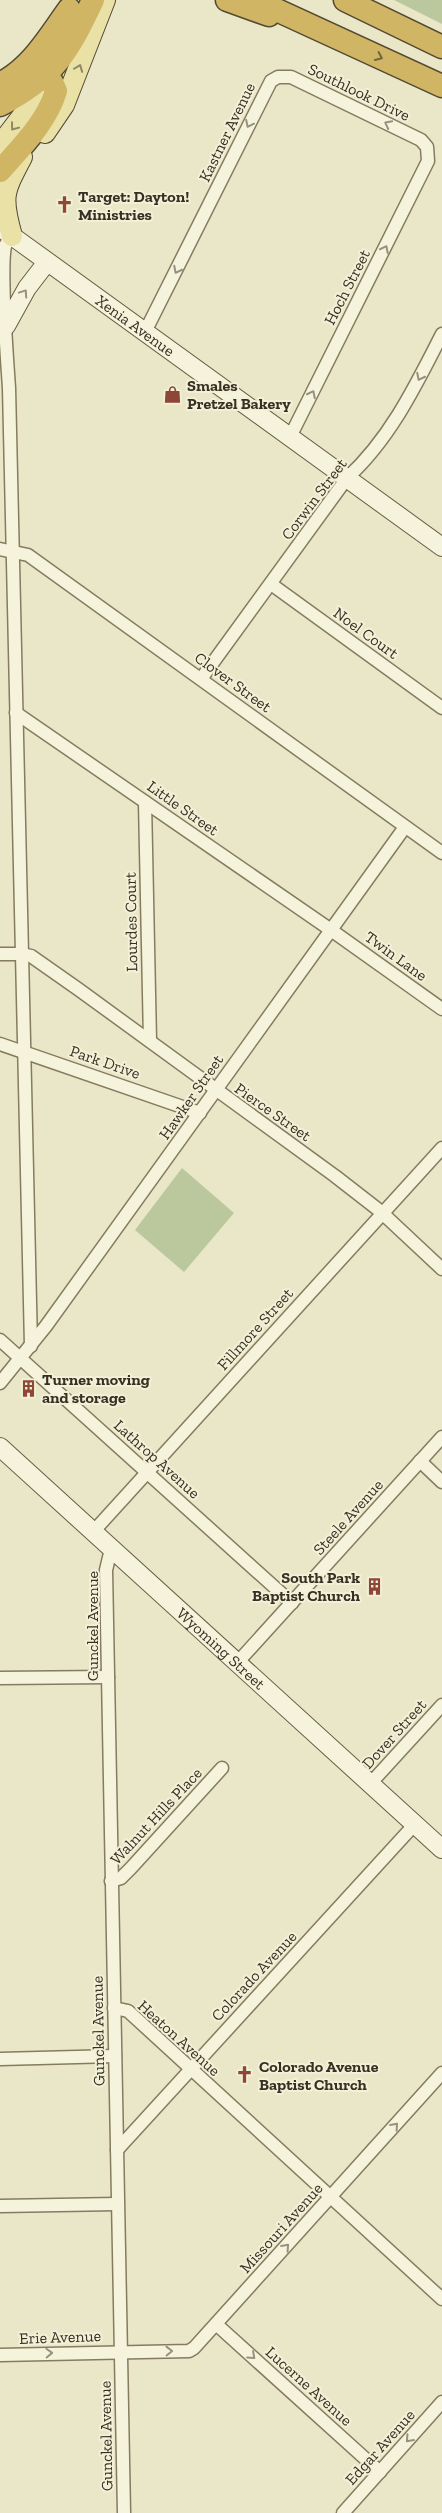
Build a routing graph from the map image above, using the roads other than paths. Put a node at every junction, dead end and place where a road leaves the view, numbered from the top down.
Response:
1 (93, 0) edge
2 (105, 0) edge
3 (227, 0) edge
4 (255, 0) edge
5 (345, 0) edge
6 (71, 5) edge
7 (352, 45) junction
8 (442, 47) edge
9 (41, 78) junction
10 (8, 80) edge
11 (272, 81) joint
12 (442, 86) edge
13 (0, 105) edge
14 (0, 145) edge
15 (428, 150) joint
16 (22, 157) junction
17 (0, 171) edge
18 (0, 176) edge
19 (6, 232) edge
20 (47, 262) junction
21 (6, 326) junction
22 (145, 332) junction
23 (442, 334) edge
24 (290, 437) junction
25 (347, 478) junction
26 (442, 547) edge
27 (6, 550) edge
28 (271, 584) junction
29 (201, 679) junction
30 (442, 708) edge
31 (16, 713) junction
32 (145, 802) junction
33 (405, 827) junction
34 (442, 853) edge
35 (331, 930) junction
36 (0, 954) edge
37 (21, 954) junction
38 (442, 1009) edge
39 (150, 1041) junction
40 (0, 1044) edge
41 (23, 1052) junction
42 (215, 1090) junction
43 (200, 1113) junction
44 (442, 1148) edge
45 (382, 1214) junction
46 (442, 1269) edge
47 (0, 1340) edge
48 (31, 1346) junction
49 (21, 1359) junction
50 (0, 1383) edge
51 (442, 1437) edge
52 (0, 1448) edge
53 (420, 1461) junction
54 (147, 1472) junction
55 (442, 1482) edge
56 (93, 1532) junction
57 (111, 1549) junction
58 (292, 1603) junction
59 (237, 1663) junction
60 (108, 1676) junction
61 (0, 1678) edge
62 (442, 1705) edge
63 (222, 1768) dead end
64 (370, 1784) junction
65 (415, 1824) junction
66 (442, 1849) edge
67 (111, 1881) junction
68 (114, 2008) junction
69 (115, 2056) junction
70 (0, 2059) edge
71 (190, 2069) junction
72 (442, 2073) edge
73 (117, 2150) junction
74 (330, 2197) junction
75 (117, 2204) junction
76 (0, 2206) edge
77 (442, 2299) edge
78 (216, 2324) junction
79 (120, 2351) junction
80 (0, 2355) edge
81 (442, 2402) edge
82 (380, 2472) junction
83 (124, 2513) edge
84 (343, 2513) edge

1 - 9 highway
16 -> 2 main road
3 - 7 highway
4 - 7 highway
5 - 8 highway
6 - 9 main road
6 - 10 highway
7 -> 12 highway
9 - 10 highway
9 - 13 highway
9 -> 14 main road
9 - 17 highway
15 -> 11 street, Southlook Drive
11 -> 22 street, Kastner Avenue
24 -> 15 street, Hoch Street
16 - 18 main road
16 - 19 main road
19 - 20 street, Xenia Avenue
19 - 21 street
21 -> 20 street
20 - 22 street, Xenia Avenue
21 - 27 street
22 - 24 street, Xenia Avenue
23 -> 25 street, Corwin Street
24 - 25 street, Xenia Avenue
25 - 26 street, Xenia Avenue
25 - 28 street, Corwin Street
27 - 29 street, Clover Street
27 - 31 street
28 - 29 street, Corwin Street
28 - 30 street, Noel Court
29 - 33 street, Clover Street
31 - 32 street, Little Street
31 - 37 street
32 - 35 street, Little Street
32 - 39 street, Lourdes Court
33 - 34 street, Clover Street
33 - 35 street, Hawker Street
35 - 38 street, Twin Lane
35 - 42 street, Hawker Street
36 - 37 street, Pierce Street
37 - 39 street, Pierce Street
37 - 41 street
39 - 42 street, Pierce Street
40 - 41 street, Park Drive
41 - 43 street, Park Drive
41 - 48 street
42 - 43 street, Hawker Street
42 - 45 street, Pierce Street
43 - 48 street, Hawker Street
44 - 45 street, Fillmore Street
45 - 46 street, Pierce Street
45 - 54 street, Fillmore Street
47 - 49 street, Lathrop Avenue
48 - 49 street, Hawker Street
49 - 50 street, Hawker Street
49 - 54 street, Lathrop Avenue
51 - 53 street, Steele Avenue
52 - 56 street, Wyoming Street
53 - 55 street
53 - 58 street, Steele Avenue
54 - 56 street, Fillmore Street
54 - 58 street, Lathrop Avenue
56 - 57 street, Wyoming Street
57 - 59 street, Wyoming Street
57 - 60 street, Gunckel Avenue
58 - 59 street, Steele Avenue
59 - 64 street, Wyoming Street
60 - 61 street
60 - 67 street, Gunckel Avenue
62 - 64 street, Dover Street
63 - 67 street, Walnut Hills Place
64 - 65 street, Wyoming Street
65 - 66 street, Wyoming Street
65 - 71 street, Colorado Avenue
67 - 68 street, Gunckel Avenue
68 - 69 street, Gunckel Avenue
68 - 71 street, Heaton Avenue
69 - 70 street
69 - 73 street, Gunckel Avenue
71 - 73 street, Colorado Avenue
71 - 74 street, Heaton Avenue
74 -> 72 street, Missouri Avenue
73 - 75 street, Gunckel Avenue
74 - 77 street, Heaton Avenue
78 -> 74 street, Missouri Avenue
75 - 76 street
75 - 79 street, Gunckel Avenue
79 -> 78 street, Missouri Avenue
78 -> 82 street, Lucerne Avenue
80 -> 79 street, Erie Avenue
79 - 83 street, Gunckel Avenue
81 -> 82 street, Edgar Avenue
82 - 84 street, Edgar Avenue

